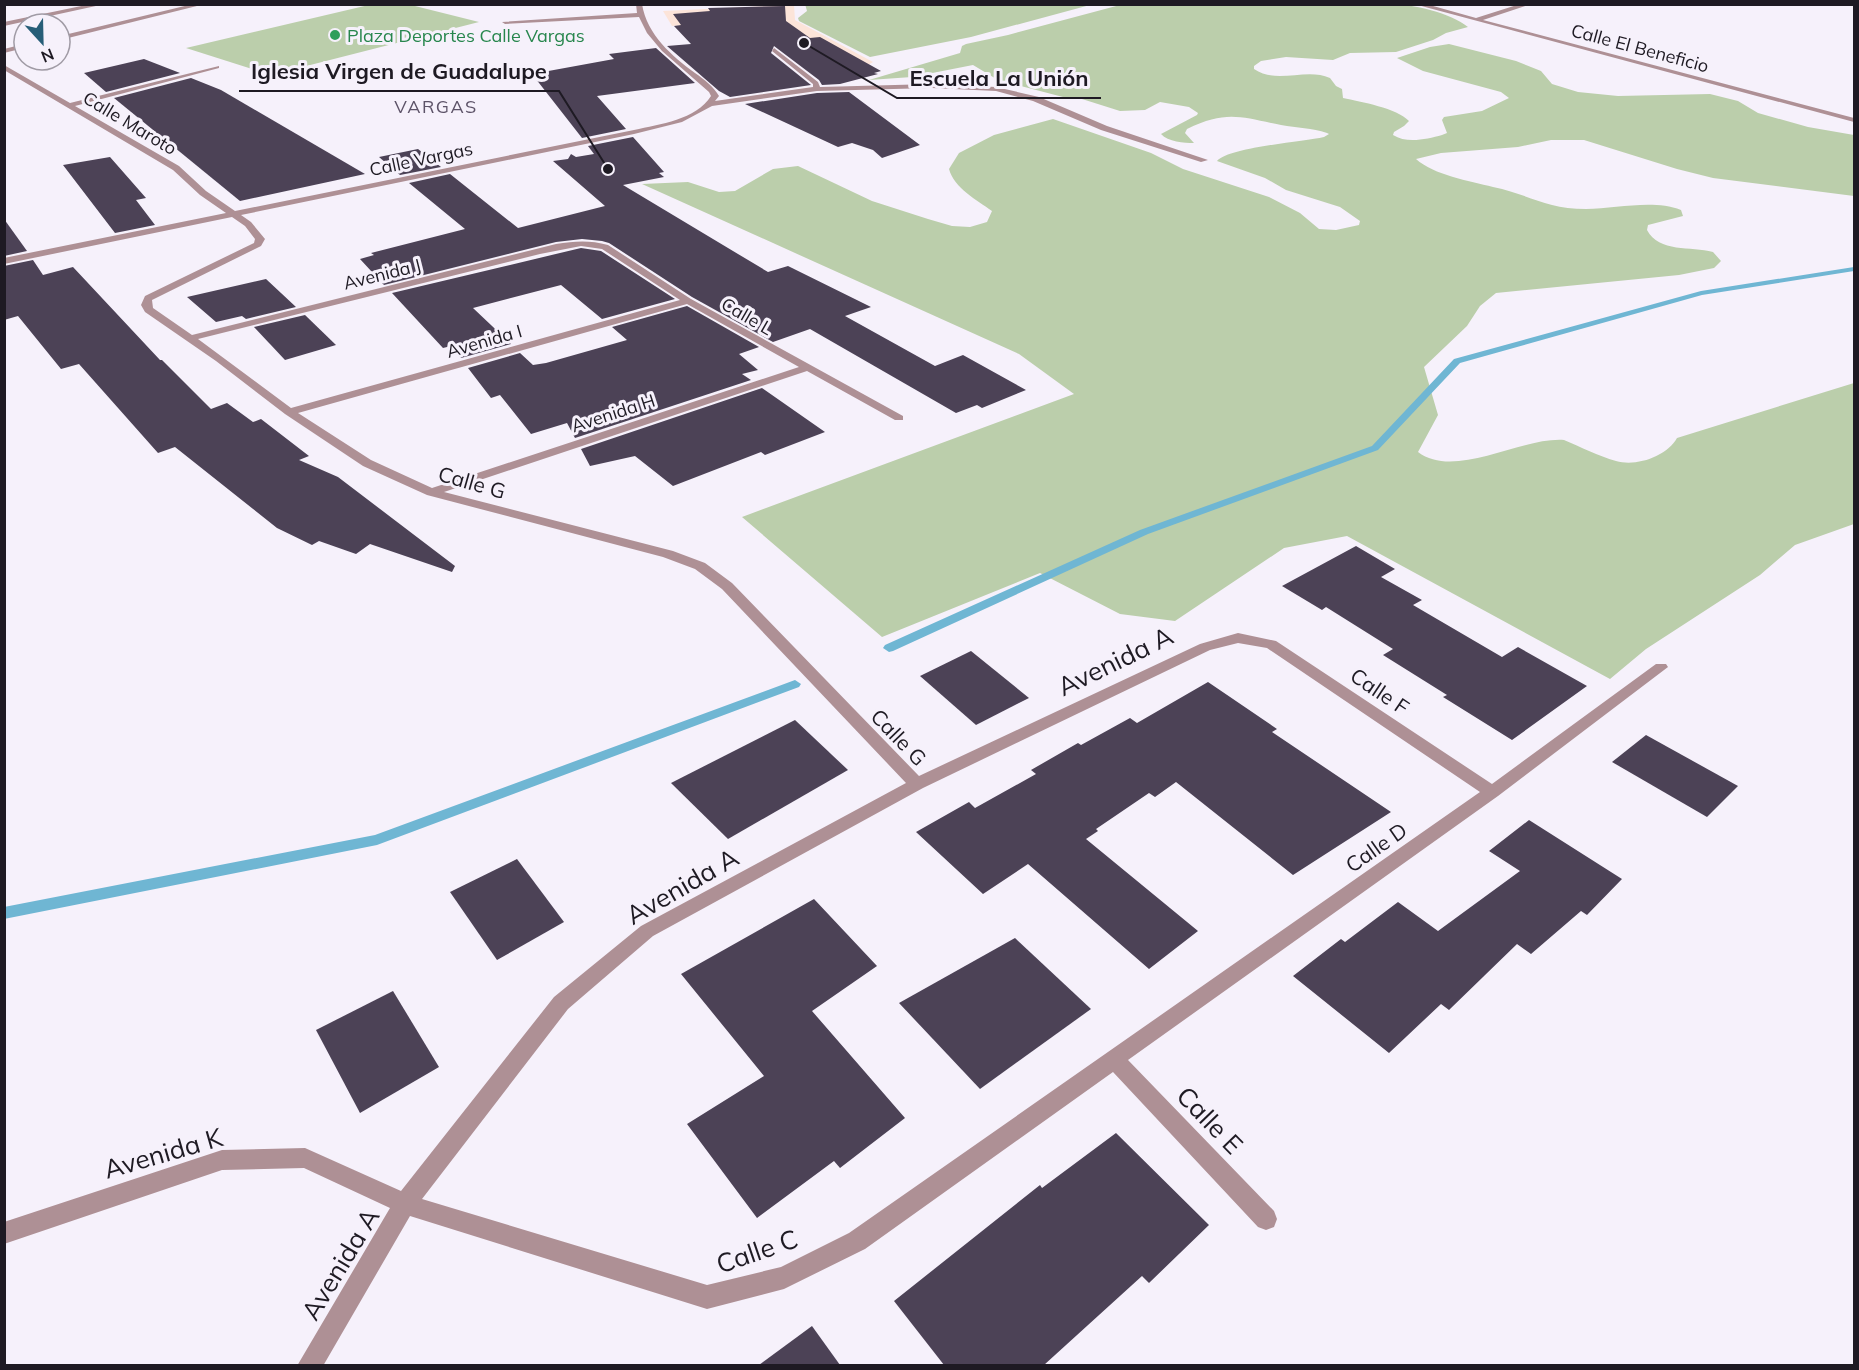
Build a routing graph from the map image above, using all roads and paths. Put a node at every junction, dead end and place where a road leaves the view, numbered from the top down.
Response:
1 (102, 4) edge
2 (202, 4) edge
3 (639, 4) edge
4 (1418, 4) edge
5 (1528, 4) edge
6 (640, 15) junction
7 (1475, 20) junction
8 (505, 22) dead end
9 (4, 24) edge
10 (72, 35) edge
11 (774, 50) dead end
12 (4, 67) edge
13 (217, 67) dead end
14 (817, 89) junction
15 (69, 105) junction
16 (712, 105) junction
17 (1854, 120) edge
18 (1204, 160) dead end
19 (233, 215) junction
20 (581, 243) joint
21 (4, 261) edge
22 (688, 301) junction
23 (191, 338) junction
24 (806, 368) junction
25 (289, 412) junction
26 (899, 418) dead end
27 (431, 492) junction
28 (1238, 639) joint
29 (1661, 667) dead end
30 (917, 784) junction
31 (1492, 792) junction
32 (1114, 1059) junction
33 (405, 1204) junction
34 (1266, 1219) dead end
35 (4, 1233) edge
36 (309, 1365) edge

1 - 9 street
2 - 10 street
3 - 6 street
4 - 7 street, Calle El Beneficio
5 - 7 street
6 - 8 street
6 - 16 street
7 - 17 street, Calle El Beneficio
11 - 14 street
12 - 15 street, Calle Maroto
13 - 15 street
14 - 16 street, Calle Vargas
14 - 18 street, Calle Vargas
15 - 19 street, Calle Maroto
16 - 19 street, Calle Vargas
19 - 21 street, Calle Vargas
19 - 23 street, Calle G
20 - 22 street, Calle L
20 - 23 street, Avenida J
22 - 24 street, Calle L
22 - 25 street, Avenida I
23 - 25 street, Calle G
24 - 26 street, Calle L
24 - 27 street, Avenida H
25 - 27 street, Calle G
27 - 30 street, Calle G
28 - 30 street, Avenida A
28 - 31 street, Calle F
29 - 31 street, Calle D
30 - 33 street, Avenida A
31 - 32 street, Calle D
32 - 33 street, Calle C
32 - 34 street, Calle E
33 - 35 street, Avenida K
33 - 36 street, Avenida A

